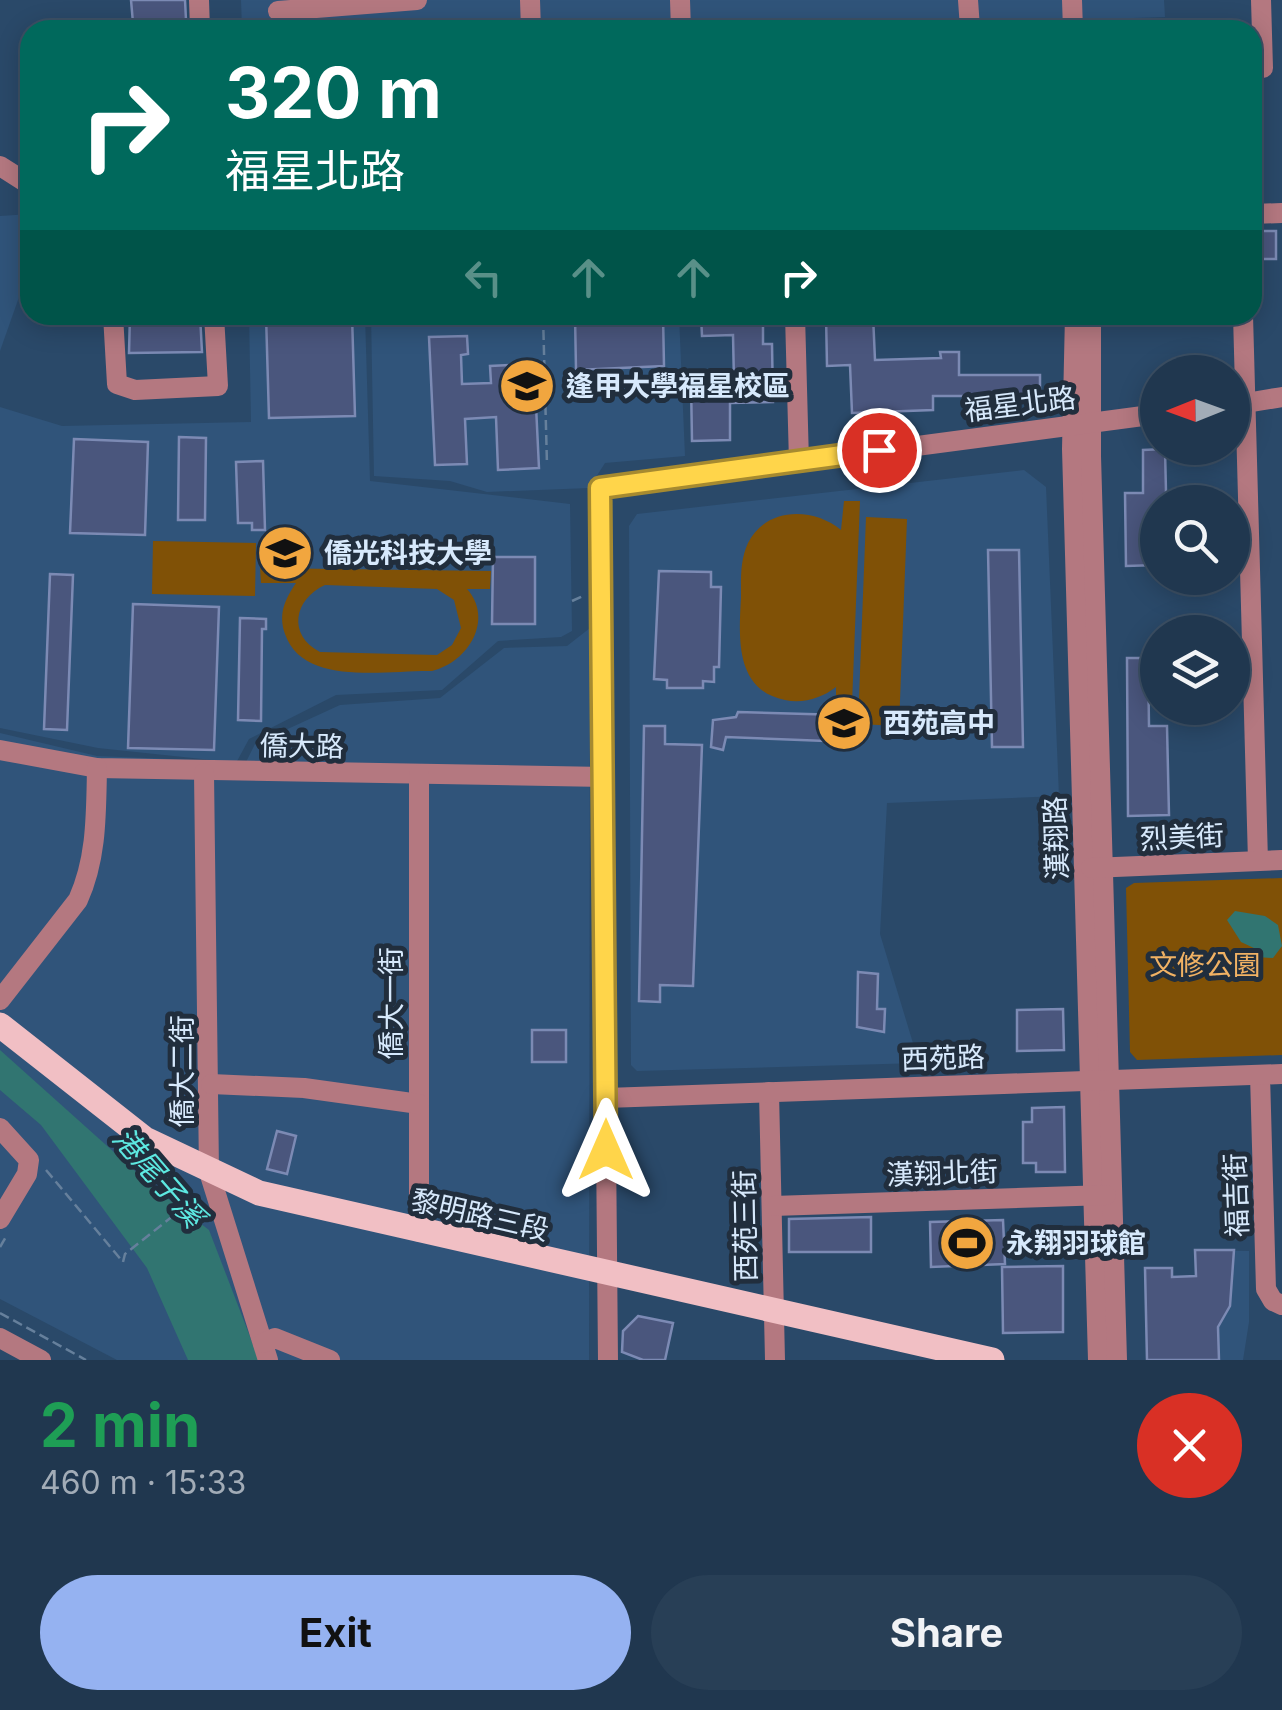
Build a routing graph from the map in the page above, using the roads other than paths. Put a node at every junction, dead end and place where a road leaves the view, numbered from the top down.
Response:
1 (418, 0) edge
2 (1261, 0) edge
3 (278, 14) edge
4 (1266, 67) edge
5 (114, 325) edge
6 (215, 325) edge
7 (795, 325) edge
8 (1075, 325) edge
9 (1091, 325) edge
10 (1243, 325) edge
11 (1241, 355) edge
12 (1282, 397) edge
13 (1250, 402) edge
14 (1140, 416) edge
15 (1082, 423) junction
16 (799, 462) junction
17 (1242, 465) edge
18 (0, 750) edge
19 (98, 768) junction
20 (204, 772) junction
21 (418, 775) junction
22 (605, 777) junction
23 (1282, 860) edge
24 (1258, 861) junction
25 (1094, 868) junction
26 (0, 1000) edge
27 (0, 1025) edge
28 (1260, 1074) junction
29 (1282, 1074) edge
30 (1100, 1080) junction
31 (211, 1084) junction
32 (769, 1092) junction
33 (606, 1098) junction
34 (419, 1104) junction
35 (0, 1128) edge
36 (204, 1179) junction
37 (1103, 1195) junction
38 (773, 1206) junction
39 (4, 1225) edge
40 (419, 1232) junction
41 (608, 1275) junction
42 (1282, 1305) edge
43 (774, 1312) junction
44 (0, 1338) edge
45 (265, 1351) edge
46 (41, 1360) edge
47 (330, 1360) edge
48 (608, 1360) edge
49 (774, 1360) edge
50 (992, 1360) edge
51 (1098, 1360) edge
52 (1117, 1360) edge

1 - 3 street
2 - 4 street
5 - 6 street
7 - 16 street
8 - 15 street, 漢翔路
9 - 15 street, 漢翔路
10 - 11 street
12 - 13 street
14 - 15 street, 福星北路
15 - 16 street, 福星北路
15 - 25 street, 漢翔路
16 - 22 street, 福星北路
17 - 24 street
18 - 19 street, 僑大路
19 - 20 street, 僑大路
19 - 26 street
20 - 21 street, 僑大路
20 - 31 street, 僑大二街
21 - 22 street, 僑大路
21 - 34 street, 僑大一街
22 - 33 street, 福星北路
23 - 24 street, 烈美街
24 - 25 street, 烈美街
25 - 30 street, 漢翔路
27 - 36 main road, 黎明路三段
28 - 29 street, 西苑路
28 - 30 street, 西苑路
28 - 42 street, 福吉街
30 - 32 street, 西苑路
30 - 37 street, 漢翔路
31 - 34 street
31 - 36 street, 僑大二街
32 - 33 street, 西苑路
32 - 38 street, 西苑三街
33 - 41 street, 福星北路
34 - 40 street, 僑大一街
35 - 39 street
36 - 40 main road, 黎明路三段
36 - 45 street, 僑大二街
37 - 38 street, 漢翔北街
37 - 51 street, 漢翔路
37 - 52 street, 漢翔路
38 - 43 street, 西苑三街
40 - 41 main road, 黎明路三段
41 - 43 main road, 黎明路三段
41 - 48 street, 福星北路
43 - 49 street, 西苑三街
43 - 50 main road, 黎明路三段
44 - 46 street
45 - 47 street

